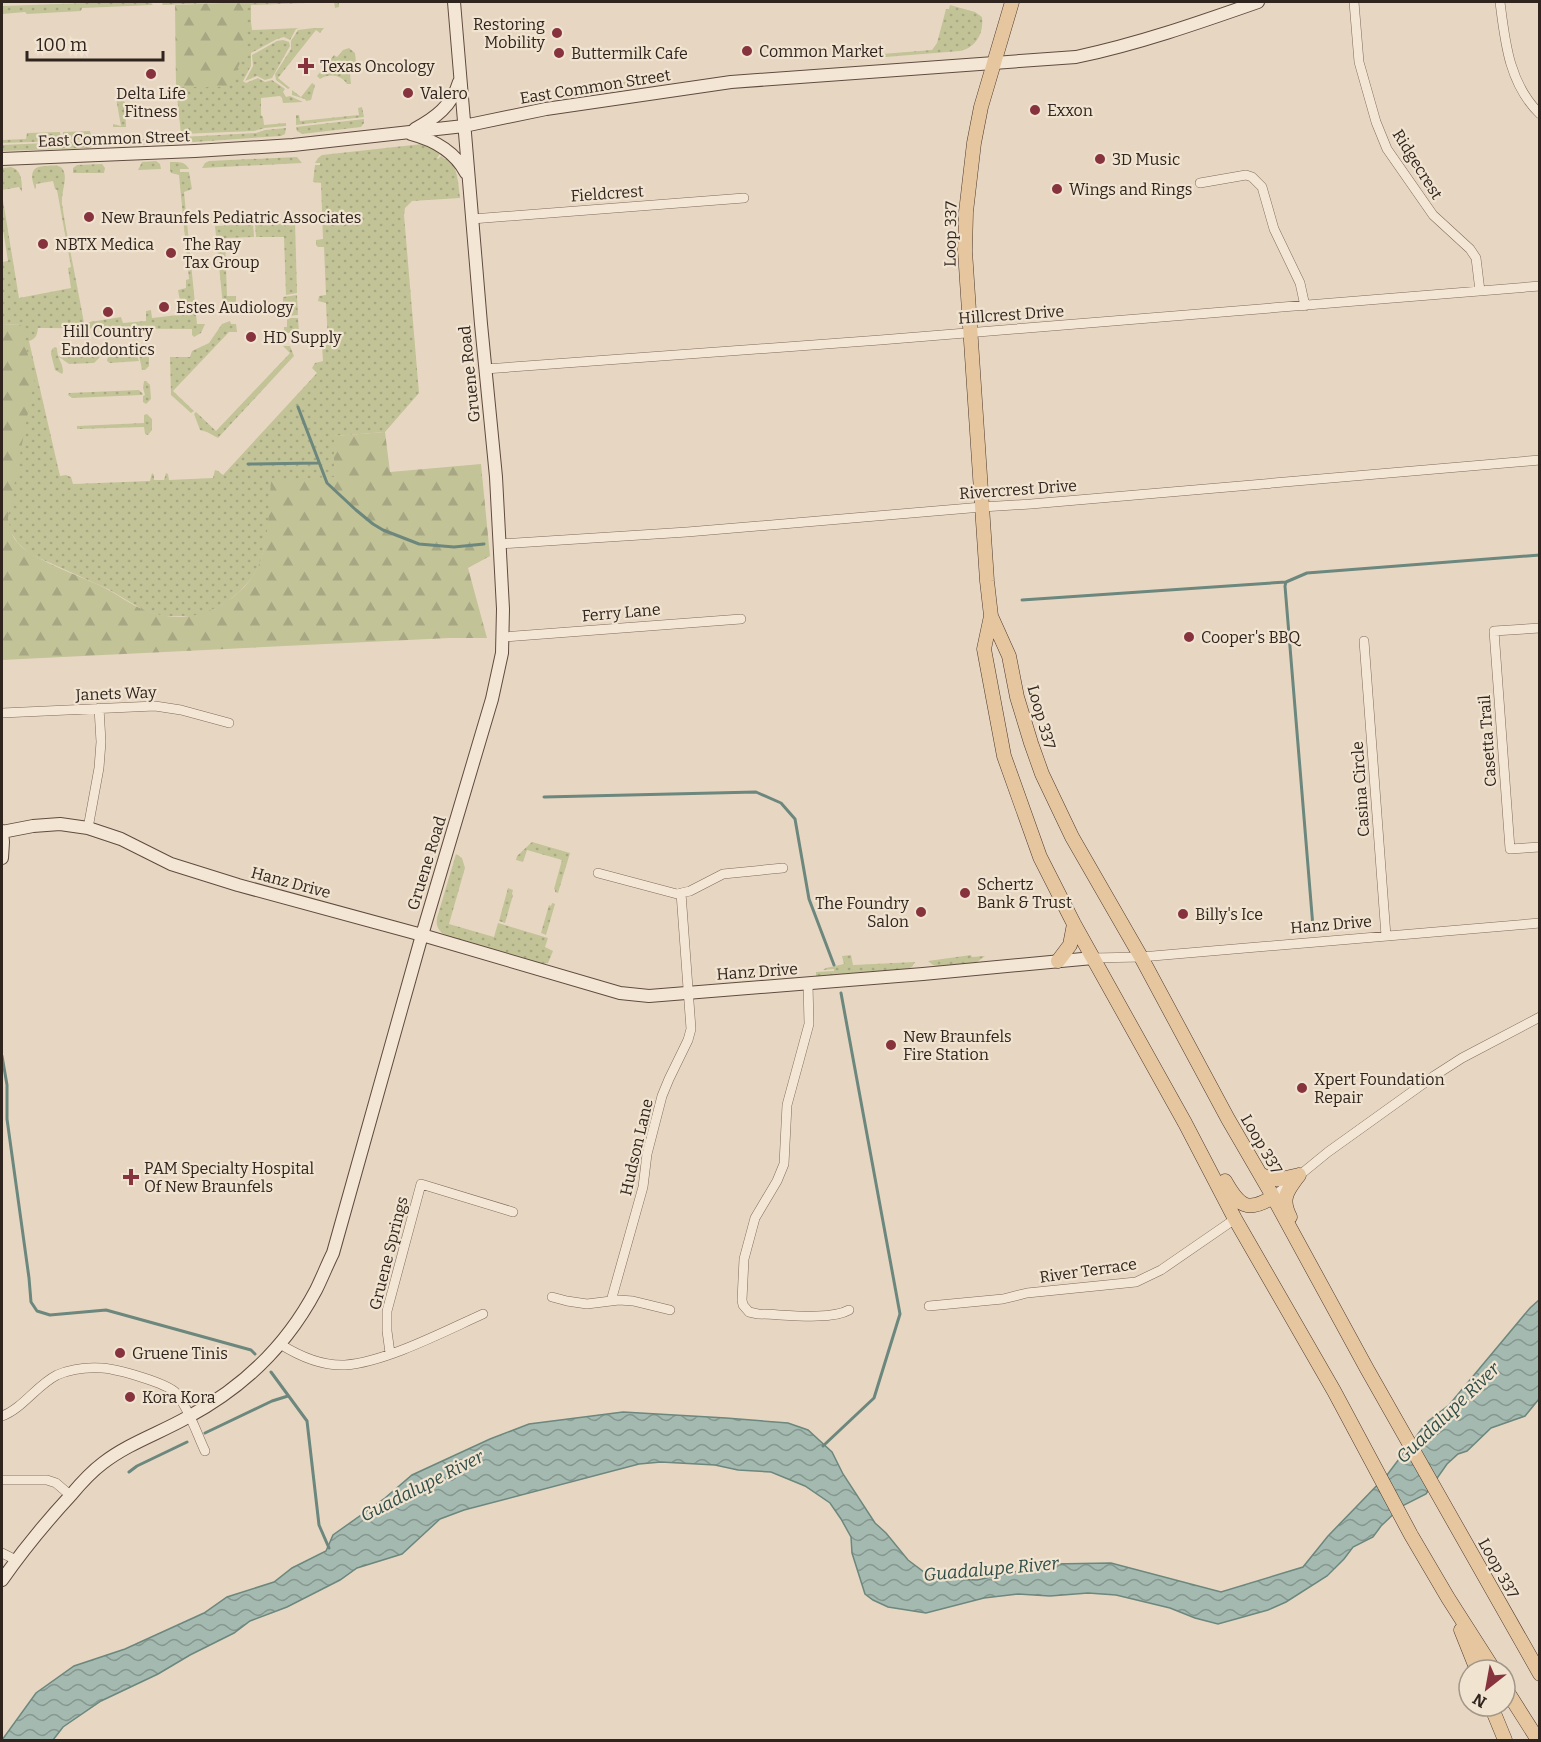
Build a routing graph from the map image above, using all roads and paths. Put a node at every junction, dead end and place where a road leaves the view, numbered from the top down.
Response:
1 (454, 2) edge
2 (1012, 2) edge
3 (1258, 2) edge
4 (1354, 2) edge
5 (1500, 2) edge
6 (994, 61) junction
7 (460, 78) junction
8 (1539, 114) edge
9 (464, 126) junction
10 (407, 133) junction
11 (2, 159) edge
12 (468, 175) junction
13 (1200, 183) dead end
14 (744, 198) dead end
15 (472, 219) junction
16 (1539, 286) edge
17 (1480, 291) junction
18 (1305, 306) junction
19 (971, 332) junction
20 (485, 369) junction
21 (1539, 460) edge
22 (982, 507) junction
23 (499, 544) junction
24 (991, 616) junction
25 (741, 619) dead end
26 (1539, 628) edge
27 (503, 637) junction
28 (1364, 640) dead end
29 (99, 708) junction
30 (2, 713) edge
31 (229, 723) dead end
32 (88, 828) junction
33 (2, 832) edge
34 (1539, 847) edge
35 (2, 858) edge
36 (783, 868) dead end
37 (598, 873) dead end
38 (681, 893) junction
39 (1539, 923) edge
40 (1074, 924) junction
41 (422, 935) junction
42 (1386, 936) junction
43 (1141, 957) junction
44 (1093, 958) junction
45 (1058, 961) junction
46 (808, 984) junction
47 (689, 993) junction
48 (1539, 1017) edge
49 (1179, 1111) junction
50 (1260, 1174) junction
51 (1299, 1175) junction
52 (1273, 1197) junction
53 (513, 1212) dead end
54 (1235, 1219) junction
55 (1325, 1293) junction
56 (552, 1297) dead end
57 (610, 1301) junction
58 (928, 1306) dead end
59 (670, 1310) dead end
60 (849, 1310) dead end
61 (483, 1314) dead end
62 (280, 1344) junction
63 (390, 1353) junction
64 (2, 1416) edge
65 (189, 1417) junction
66 (205, 1451) dead end
67 (2, 1480) edge
68 (70, 1496) junction
69 (2, 1553) edge
70 (16, 1560) junction
71 (2, 1580) edge
72 (1448, 1598) junction
73 (1472, 1658) edge
74 (1486, 1658) edge
75 (1539, 1674) edge
76 (1517, 1707) edge
77 (1496, 1718) edge
78 (1505, 1740) edge
79 (1538, 1740) edge

1 - 7 street, Gruene Road
2 - 6 main road, Loop 337
3 - 6 street, East Common Street
4 - 17 street, Ridgecrest
5 - 8 street
6 - 9 street, East Common Street
6 - 19 main road, Loop 337
7 - 9 street, Gruene Road
7 - 10 street
9 - 10 street, East Common Street
9 - 12 street, Gruene Road
10 - 11 street, East Common Street
10 - 12 street
12 - 15 street, Gruene Road
13 - 18 street
14 - 15 street, Fieldcrest
15 - 20 street, Gruene Road
16 - 17 street, Hillcrest Drive
17 - 18 street, Hillcrest Drive
18 - 19 street, Hillcrest Drive
19 - 20 street, Hillcrest Drive
19 - 22 main road, Loop 337
20 - 23 street, Gruene Road
21 - 22 street, Rivercrest Drive
22 - 23 street, Rivercrest Drive
22 - 24 main road, Loop 337
23 - 27 street, Gruene Road
24 - 40 main road, Loop 337
24 - 43 main road, Loop 337
25 - 27 street, Ferry Lane
26 - 34 street, Casetta Trail
27 - 41 street, Gruene Road
28 - 42 street, Casina Circle
29 - 30 street, Janets Way
29 - 31 street, Janets Way
29 - 32 street
32 - 33 street, Hanz Drive
32 - 41 street, Hanz Drive
33 - 35 street, Hanz Drive
36 - 38 street
37 - 38 street
38 - 47 street, Hudson Lane
39 - 42 street, Hanz Drive
40 - 44 main road, Loop 337
40 - 45 main road
41 - 47 street, Hanz Drive
41 - 62 street, Gruene Road
42 - 43 street, Hanz Drive
43 - 44 street, Hanz Drive
43 - 50 main road, Loop 337
44 - 45 street, Hanz Drive
44 - 49 main road, Loop 337
45 - 46 street, Hanz Drive
46 - 47 street, Hanz Drive
46 - 60 street
47 - 57 street, Hudson Lane
48 - 51 street
49 - 52 main road
49 - 54 main road, Loop 337
50 - 51 main road
50 - 52 main road, Loop 337
51 - 52 street
51 - 55 main road
52 - 55 main road, Loop 337
53 - 63 street, Gruene Springs
54 - 58 street, River Terrace
54 - 72 main road, Loop 337
55 - 75 main road, Loop 337
56 - 57 street
57 - 59 street
61 - 63 street
62 - 63 street
62 - 65 street, Gruene Road
64 - 65 street
65 - 66 street
65 - 68 street, Gruene Road
67 - 68 street
68 - 70 street, Gruene Road
69 - 70 street
70 - 71 street, Gruene Road
72 - 73 main road
72 - 74 main road, Loop 337
76 - 79 main road
77 - 78 main road

